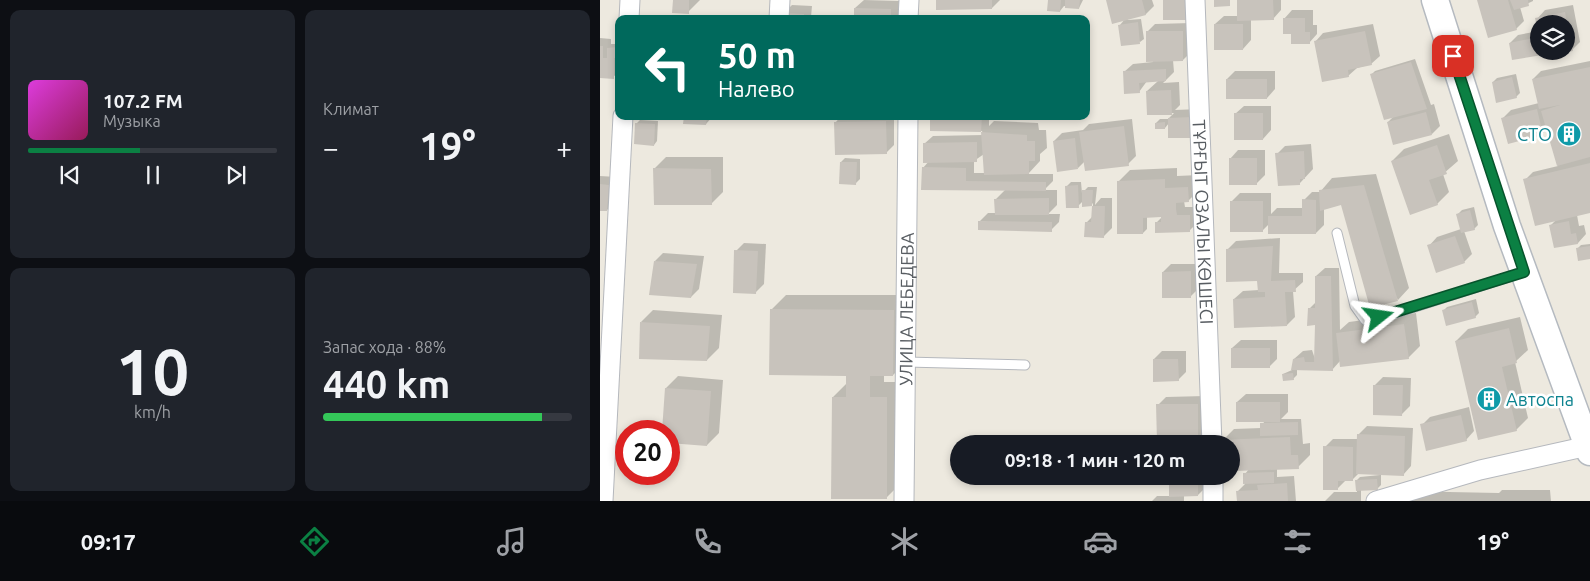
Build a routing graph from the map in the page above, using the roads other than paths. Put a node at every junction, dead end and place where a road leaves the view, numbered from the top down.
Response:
1 (630, 0) edge
2 (780, 0) edge
3 (909, 0) edge
4 (1195, 0) edge
5 (1435, 0) edge
6 (629, 15) edge
7 (779, 15) edge
8 (908, 15) edge
9 (623, 120) edge
10 (908, 120) edge
11 (1337, 233) dead end
12 (1524, 272) junction
13 (906, 362) junction
14 (1025, 365) dead end
15 (1212, 435) edge
16 (1589, 449) edge
17 (1212, 485) edge
18 (603, 501) edge
19 (904, 501) edge
20 (1213, 501) edge
21 (1376, 501) edge

1 - 6 street
2 - 7 street
3 - 8 street
4 - 15 street, ТҰРҒЫТ ОЗАЛЫ КӨШЕСІ
5 - 12 street
9 - 18 street
10 - 13 street, УЛИЦА ЛЕБЕДЕВА
11 - 12 lane
12 - 16 street
13 - 14 lane
13 - 19 street, УЛИЦА ЛЕБЕДЕВА
16 - 21 street
17 - 20 street

